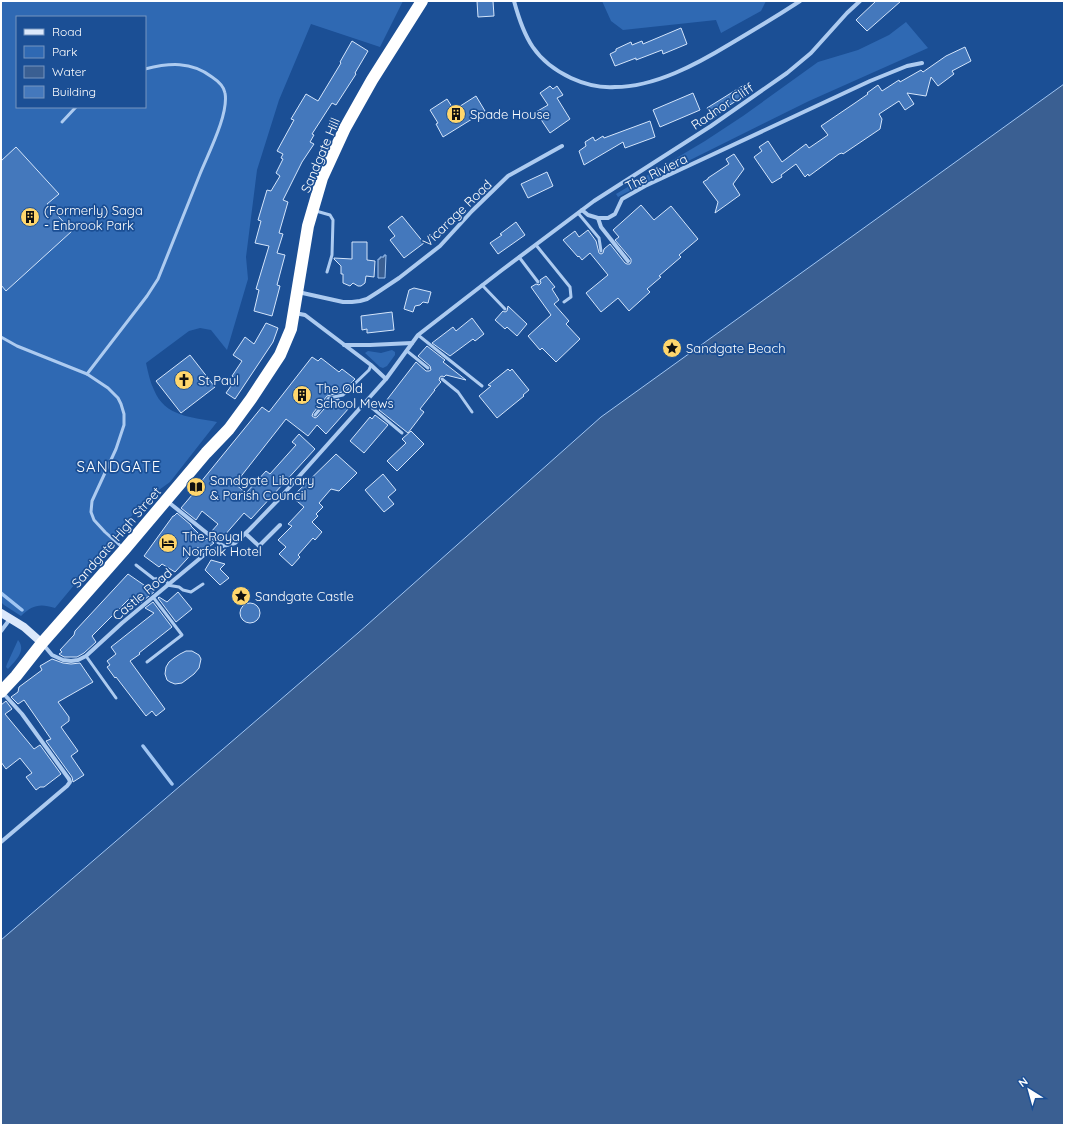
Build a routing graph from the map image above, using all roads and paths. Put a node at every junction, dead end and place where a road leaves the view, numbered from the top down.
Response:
1 (422, 1) edge
2 (514, 1) edge
3 (800, 1) edge
4 (860, 1) edge
5 (922, 63) dead end
6 (146, 69) edge
7 (75, 108) edge
8 (62, 122) dead end
9 (562, 146) dead end
10 (312, 210) junction
11 (580, 211) junction
12 (598, 218) junction
13 (536, 245) junction
14 (601, 251) dead end
15 (519, 257) junction
16 (628, 261) dead end
17 (327, 272) dead end
18 (538, 282) dead end
19 (482, 286) junction
20 (297, 292) junction
21 (564, 302) dead end
22 (505, 309) dead end
23 (294, 312) junction
24 (418, 335) junction
25 (1, 337) edge
26 (412, 343) junction
27 (344, 344) junction
28 (407, 352) junction
29 (371, 365) junction
30 (428, 368) dead end
31 (87, 374) junction
32 (386, 379) junction
33 (442, 379) dead end
34 (482, 386) dead end
35 (251, 399) joint
36 (365, 402) junction
37 (472, 412) dead end
38 (315, 414) dead end
39 (402, 433) dead end
40 (166, 500) junction
41 (280, 525) dead end
42 (246, 534) junction
43 (223, 546) junction
44 (124, 550) junction
45 (136, 565) dead end
46 (202, 584) dead end
47 (168, 585) junction
48 (153, 597) junction
49 (1, 613) edge
50 (11, 619) junction
51 (1, 631) edge
52 (42, 643) junction
53 (86, 656) junction
54 (146, 662) dead end
55 (1, 692) edge
56 (116, 698) dead end
57 (1, 834) edge
58 (5, 838) junction
59 (1, 842) edge

1 - 10 highway, Sandgate Hill
2 - 3 street
4 - 11 street, Radnor Cliff
5 - 12 street, The Riviera
6 - 31 lane
7 - 8 lane
9 - 20 street, Vicarage Road
10 - 17 lane
10 - 20 highway, Sandgate Hill
11 - 12 street
11 - 13 street
11 - 14 lane
12 - 16 street
13 - 15 street
13 - 21 lane
15 - 18 lane
15 - 19 street
19 - 22 lane
19 - 24 street
20 - 23 highway, Sandgate Hill
23 - 27 street
23 - 35 highway, Sandgate Hill
24 - 26 street
24 - 34 lane
25 - 31 lane
26 - 27 street
26 - 28 street, Castle Road
27 - 29 street
28 - 30 lane
28 - 32 street, Castle Road
29 - 32 street
29 - 38 lane
31 - 44 lane
32 - 36 street, Castle Road
33 - 37 lane
35 - 40 highway, Sandgate High Street
36 - 39 lane
36 - 42 street, Castle Road
40 - 43 street
40 - 44 highway, Sandgate High Street
41 - 42 street
42 - 43 street, Castle Road
43 - 47 street, Castle Road
44 - 52 highway, Sandgate High Street
45 - 47 lane
46 - 47 lane
47 - 48 street, Castle Road
48 - 53 street, Castle Road
48 - 54 lane
49 - 50 main road
50 - 51 street
50 - 52 main road
52 - 53 street, Castle Road
52 - 55 highway, Sandgate High Street
53 - 56 lane
55 - 58 street
57 - 58 street
58 - 59 street

